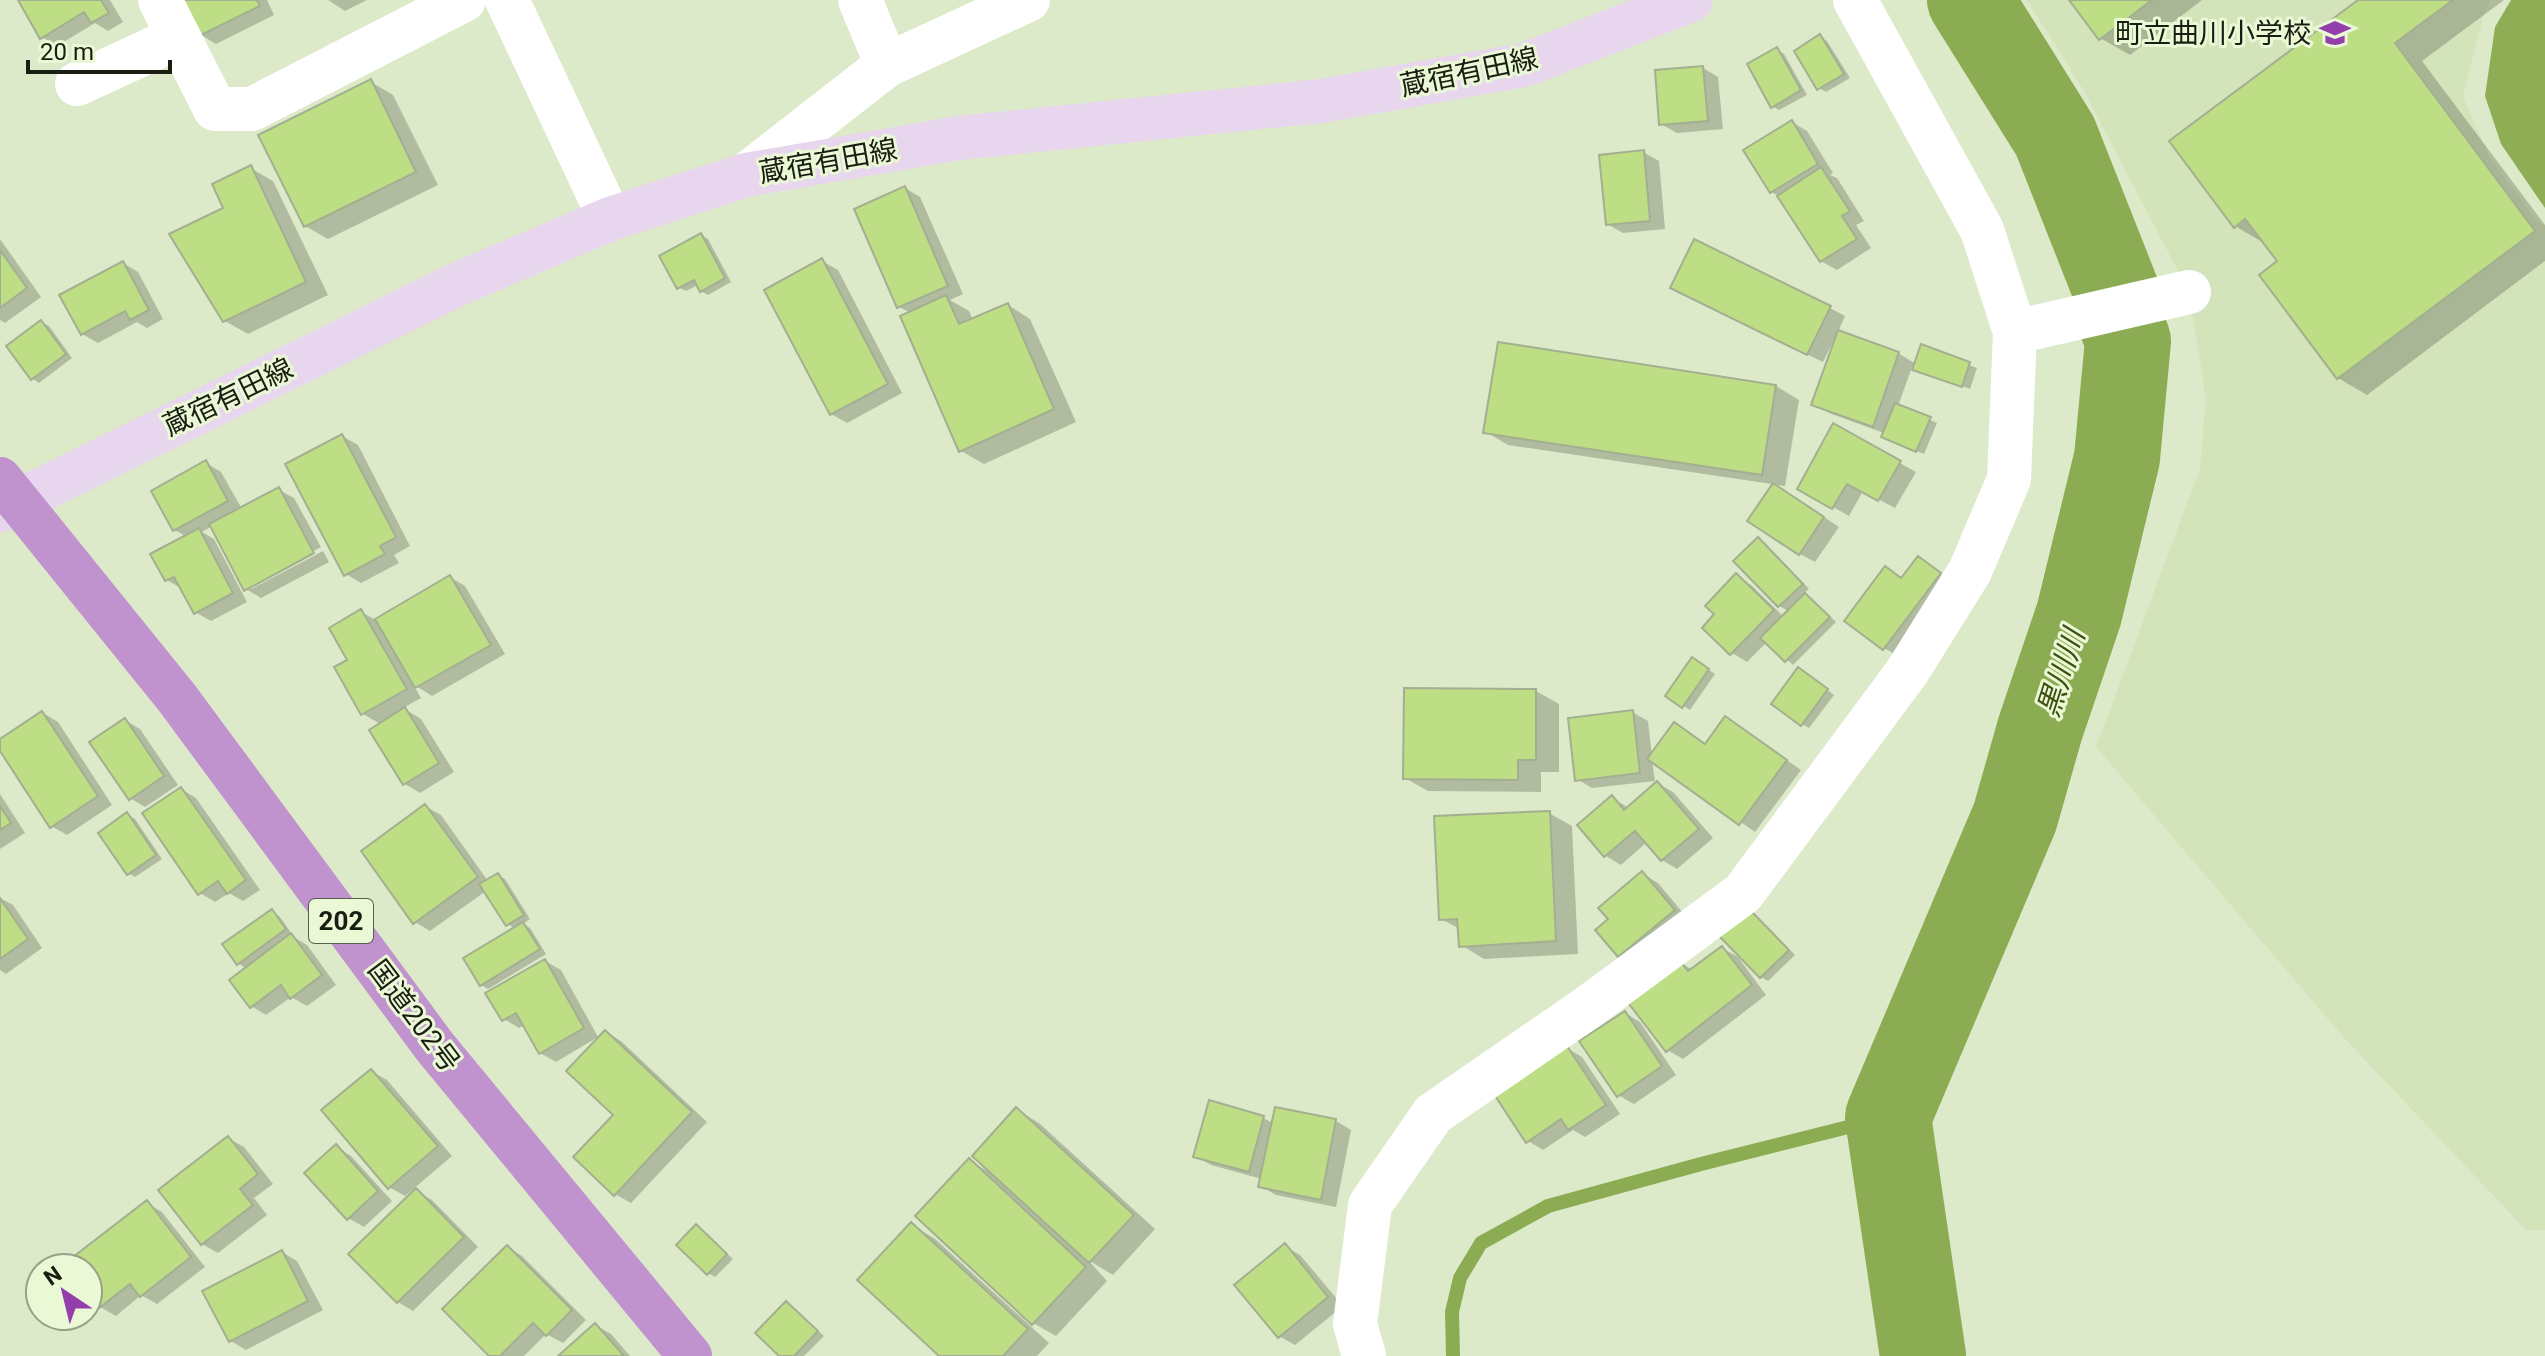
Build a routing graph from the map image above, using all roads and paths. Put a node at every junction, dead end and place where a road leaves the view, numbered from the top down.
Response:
1 (464, 0) edge
2 (507, 0) edge
3 (860, 0) edge
4 (1028, 0) edge
5 (1691, 0) edge
6 (1855, 0) edge
7 (170, 19) edge
8 (887, 65) junction
9 (77, 84) dead end
10 (746, 175) junction
11 (610, 219) junction
12 (2189, 292) dead end
13 (2015, 332) junction
14 (6, 497) edge
15 (690, 1356) edge
16 (1364, 1356) edge

1 - 7 street
2 - 11 street
3 - 8 street
4 - 8 street
5 - 10 main road, 蔵宿有田線
6 - 13 street
7 - 9 street
8 - 10 street
10 - 11 main road, 蔵宿有田線
11 - 14 main road, 蔵宿有田線
12 - 13 street
13 - 16 street
14 - 15 highway, 国道202号 / 202

